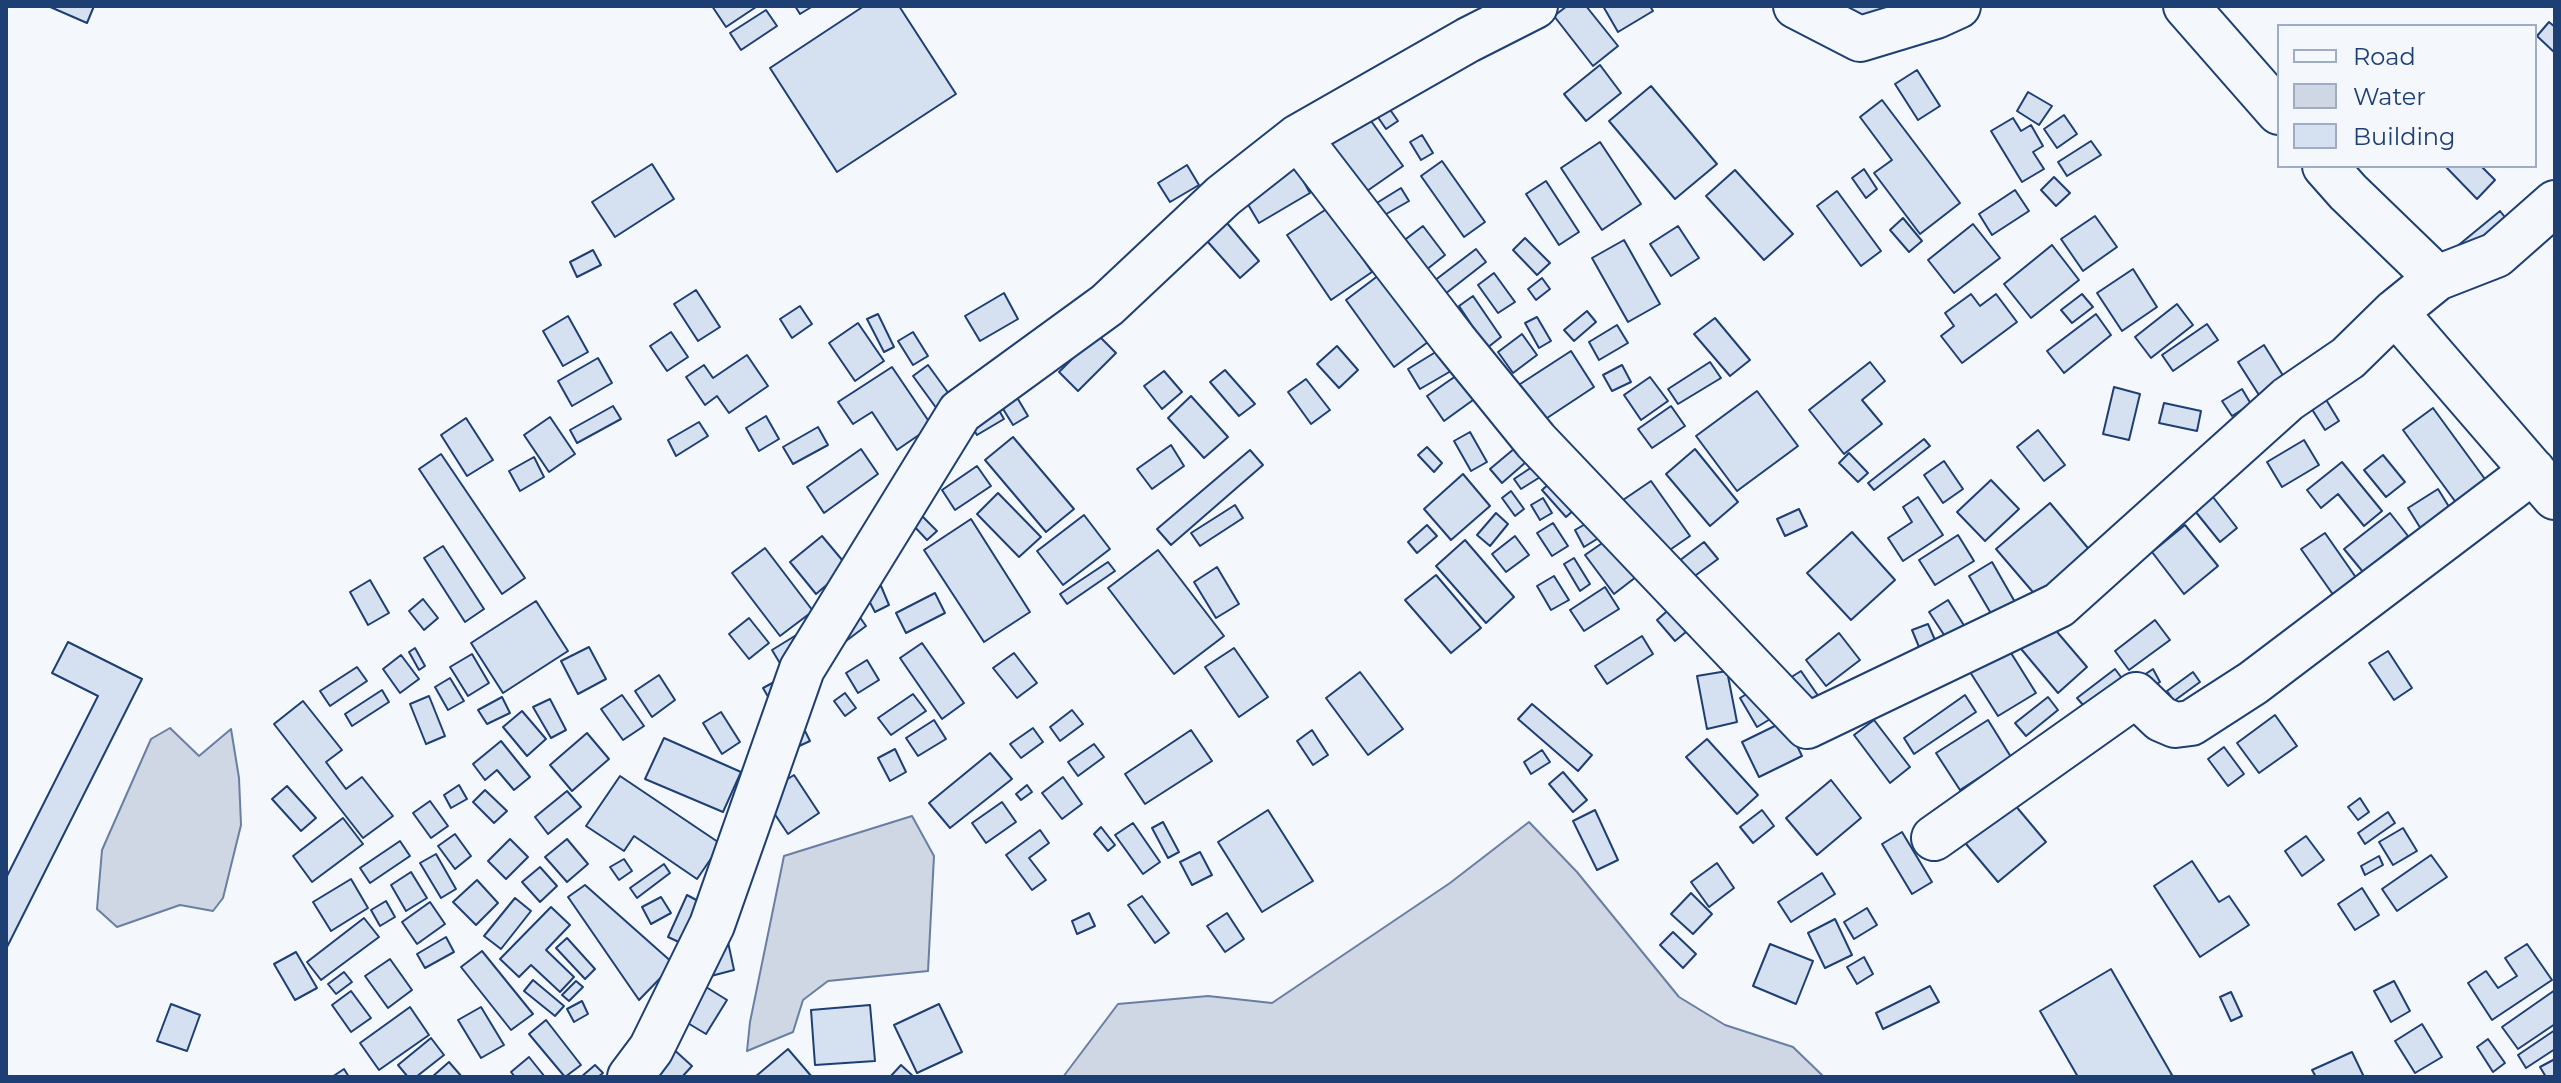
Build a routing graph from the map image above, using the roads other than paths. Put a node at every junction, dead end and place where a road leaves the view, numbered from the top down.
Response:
1 (1535, 6) edge
2 (1796, 6) edge
3 (1958, 6) edge
4 (2186, 6) edge
5 (2277, 110) edge
6 (1298, 137) junction
7 (2327, 168) edge
8 (2555, 203) edge
9 (2437, 278) junction
10 (2395, 312) junction
11 (2544, 484) edge
12 (1934, 838) dead end
13 (630, 1077) edge

1 - 6 street
2 - 3 street
4 - 5 street
6 - 10 street
6 - 13 street
7 - 9 street
8 - 9 street
9 - 10 street
10 - 11 street
11 - 12 street

